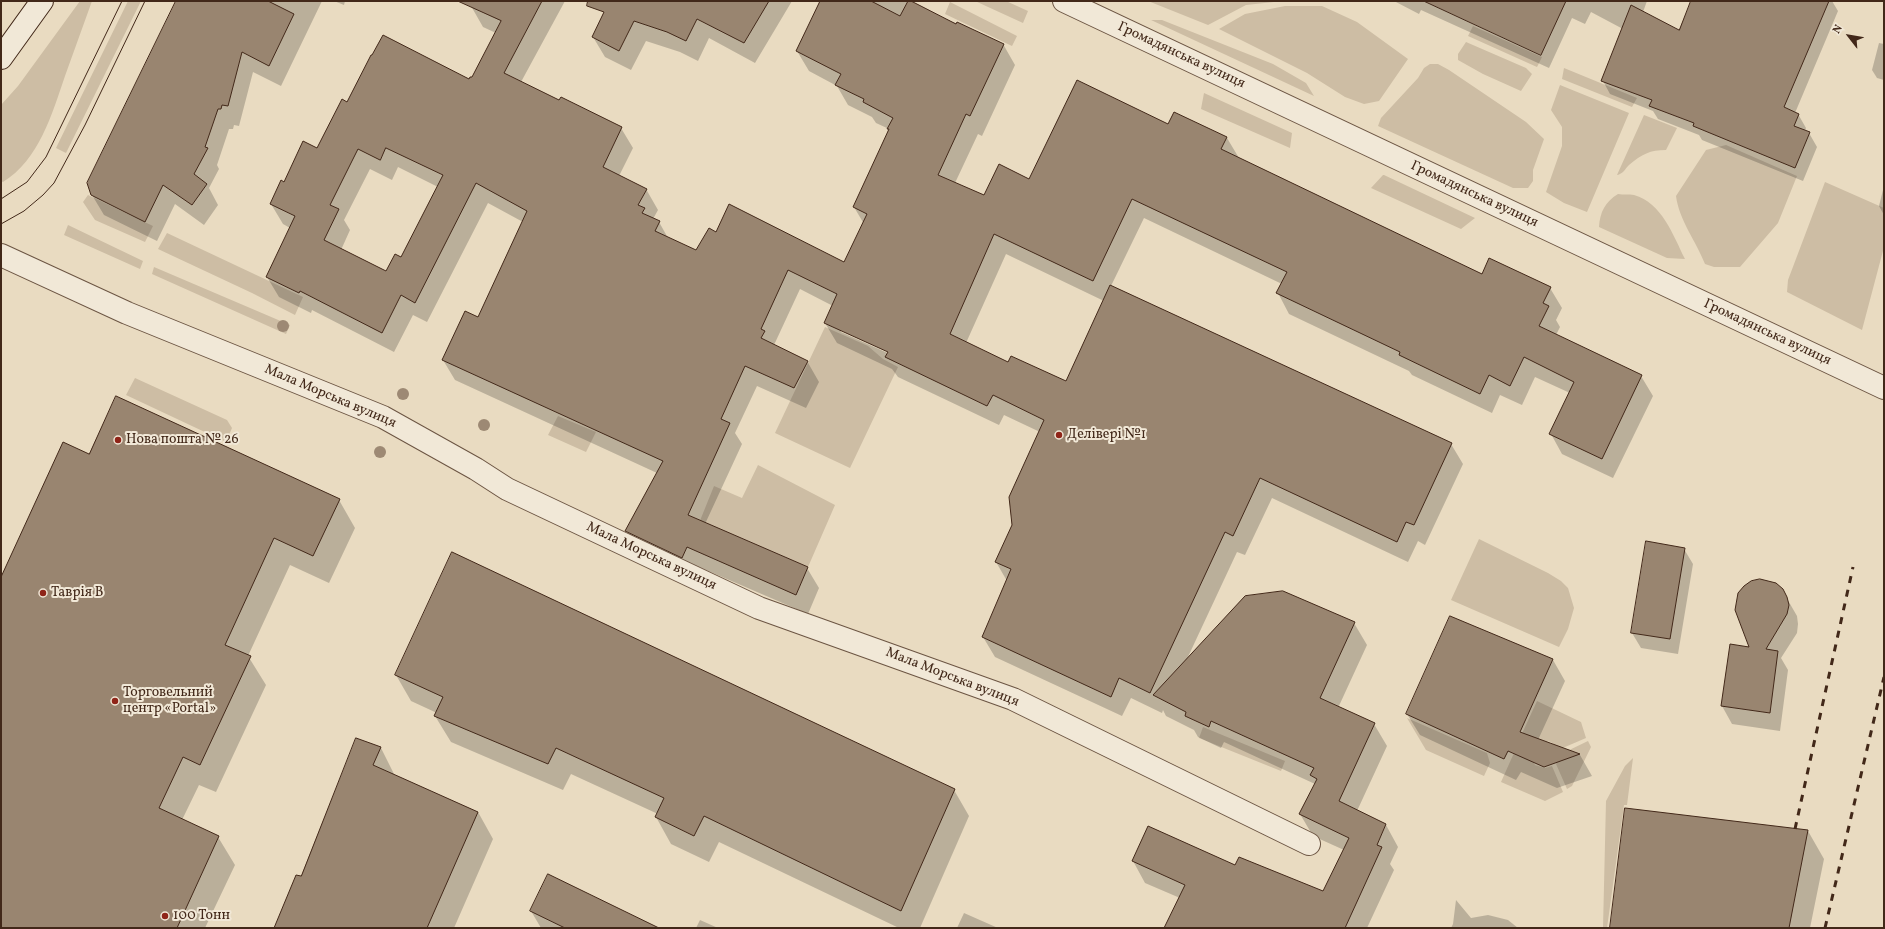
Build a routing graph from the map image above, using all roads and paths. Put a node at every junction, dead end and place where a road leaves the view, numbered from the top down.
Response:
1 (42, 1) edge
2 (1066, 1) edge
3 (1, 58) edge
4 (1, 255) edge
5 (1884, 388) edge
6 (1309, 844) dead end

1 - 3 street
2 - 5 street, Громадянська вулиця
4 - 6 street, Мала Морська вулиця

